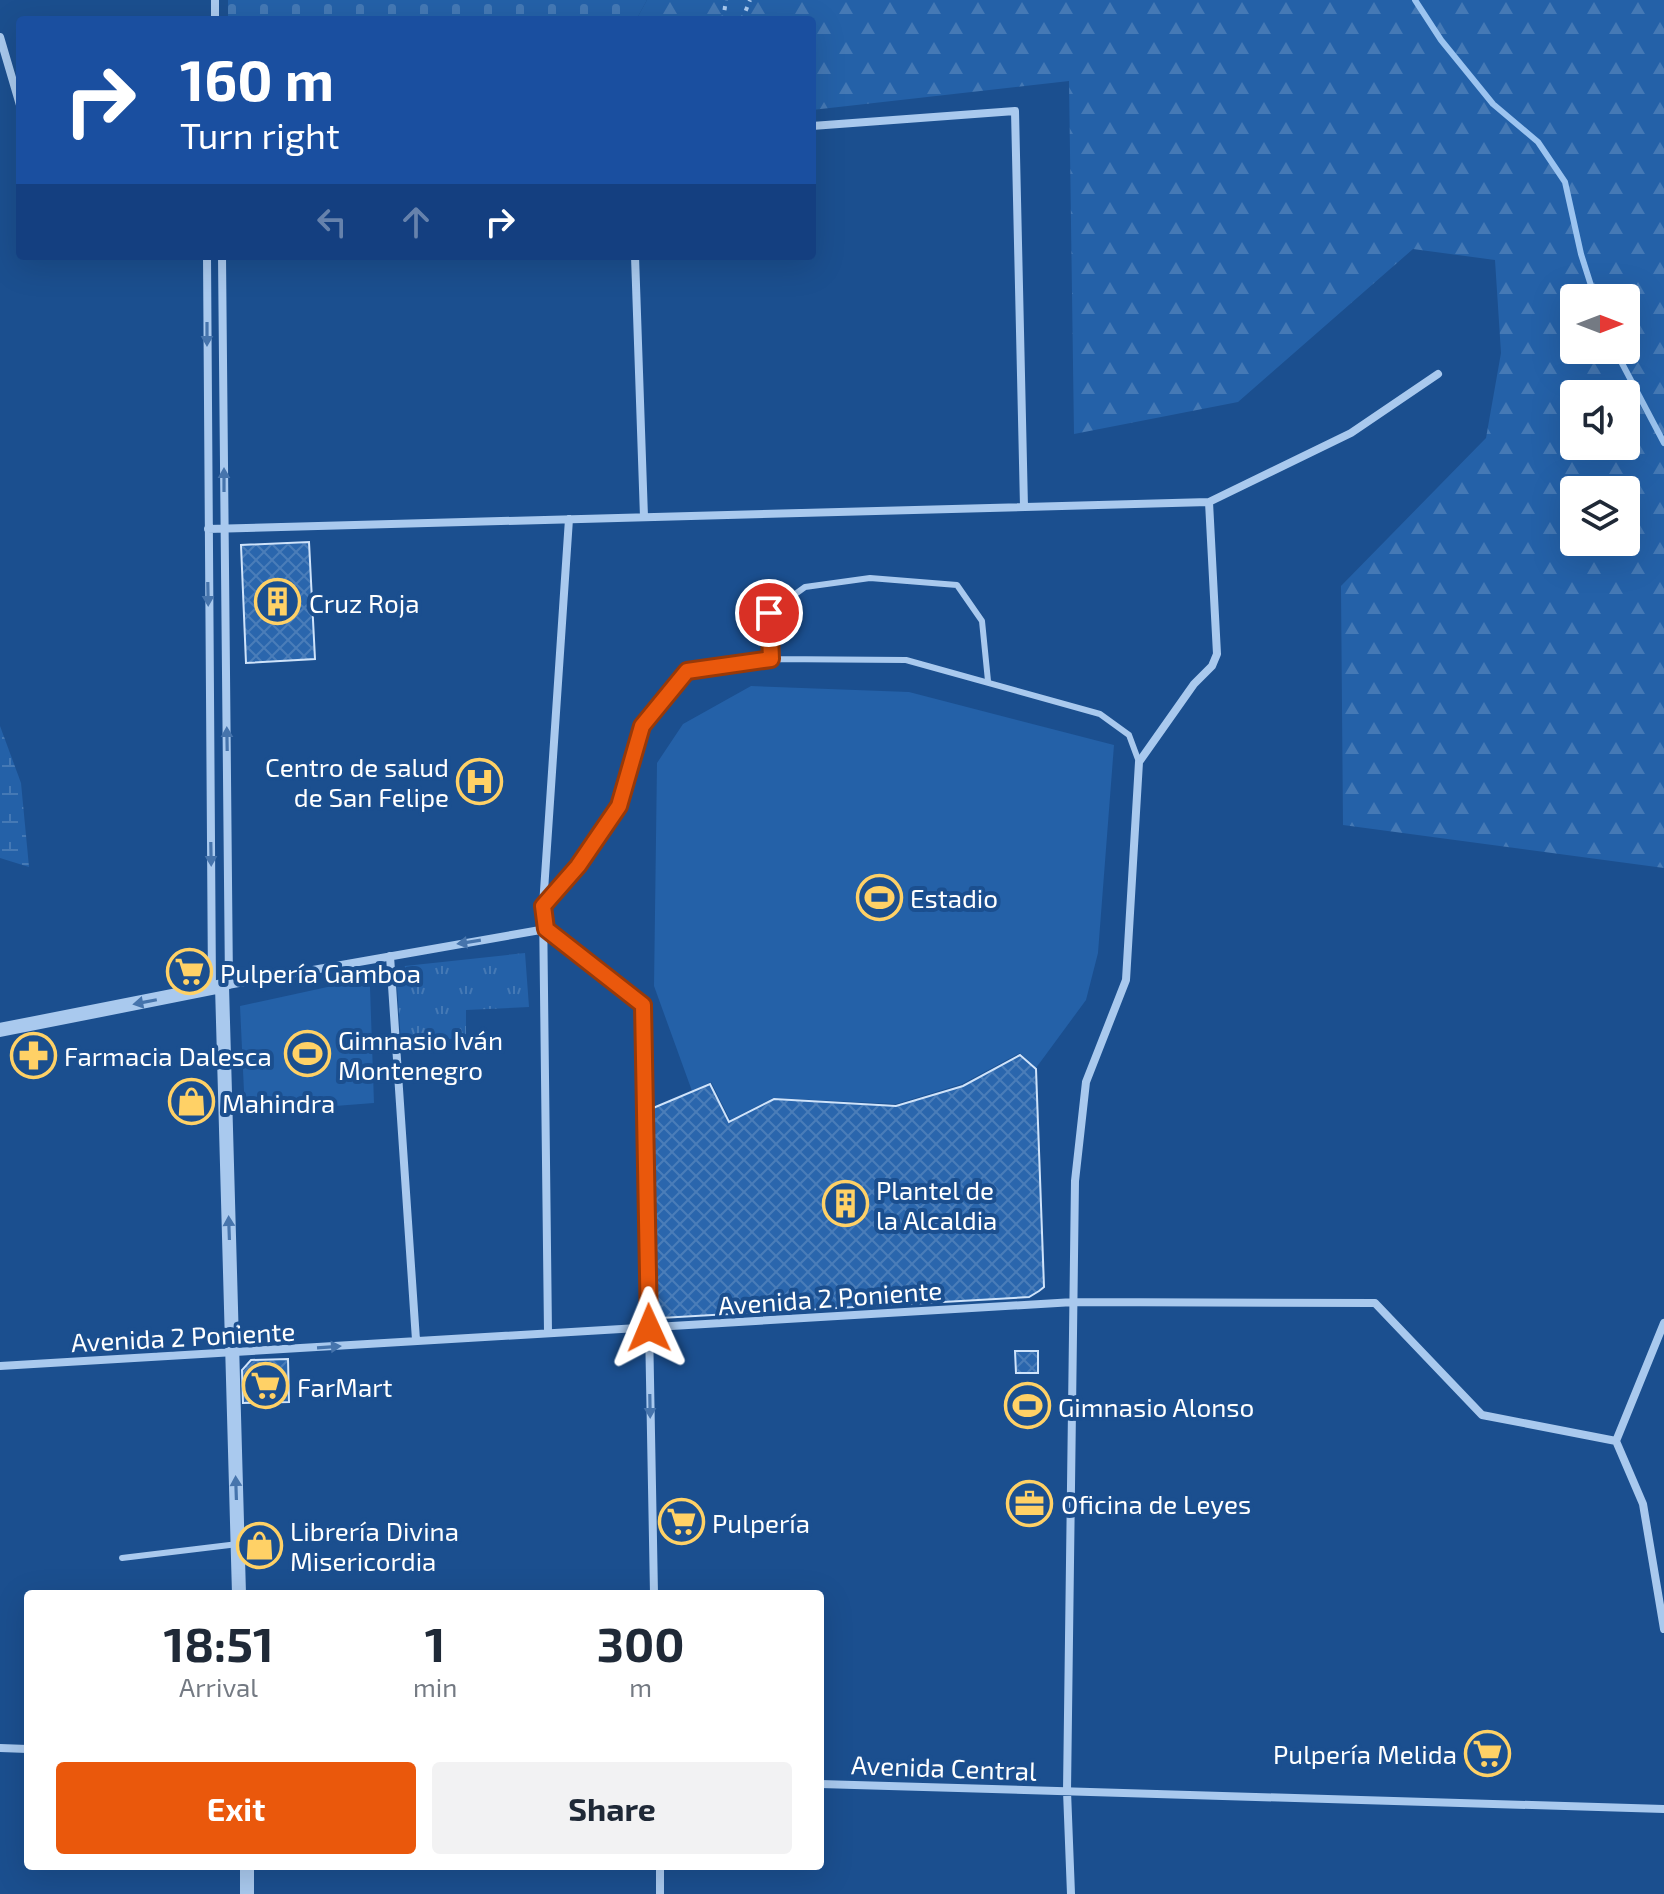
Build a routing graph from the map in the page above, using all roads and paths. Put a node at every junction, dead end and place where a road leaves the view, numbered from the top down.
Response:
1 (0, 37) edge
2 (16, 91) edge
3 (816, 126) edge
4 (207, 260) edge
5 (222, 260) edge
6 (635, 260) edge
7 (1438, 374) dead end
8 (1209, 502) junction
9 (1024, 507) junction
10 (644, 517) junction
11 (569, 519) junction
12 (224, 528) junction
13 (208, 529) junction
14 (771, 659) junction
15 (988, 681) junction
16 (1139, 762) junction
17 (543, 906) junction
18 (546, 929) junction
19 (390, 956) junction
20 (221, 987) junction
21 (0, 1030) edge
22 (1074, 1302) junction
23 (1664, 1323) edge
24 (649, 1328) junction
25 (548, 1333) junction
26 (416, 1340) junction
27 (232, 1354) junction
28 (0, 1366) edge
29 (1616, 1441) junction
30 (238, 1544) junction
31 (122, 1558) dead end
32 (239, 1590) edge
33 (654, 1590) edge
34 (1664, 1629) edge
35 (0, 1748) edge
36 (24, 1749) edge
37 (824, 1784) edge
38 (1067, 1791) junction
39 (1664, 1809) edge
40 (247, 1870) edge
41 (660, 1870) edge
42 (247, 1894) edge
43 (660, 1894) edge
44 (1071, 1894) edge

1 - 2 street
3 - 9 street
4 -> 13 street
12 -> 5 street
6 - 10 street
7 - 8 street
8 - 9 street
8 - 16 street
9 - 10 street
10 - 11 street
11 - 12 street
11 - 17 street
12 - 13 street
20 -> 12 street
13 -> 20 street
14 - 15 lane
14 - 15 lane
14 - 17 lane
15 - 16 lane
16 - 22 street
17 - 18 street
18 -> 19 street
18 - 24 street
18 - 25 street
19 - 20 street
19 - 26 street
20 -> 21 street
27 -> 20 street
22 - 24 street, Avenida 2 Poniente
22 - 29 street, Avenida 2 Poniente
22 - 38 street
23 - 29 street
24 - 25 street, Avenida 2 Poniente
24 -> 33 street
25 - 26 street, Avenida 2 Poniente
27 -> 26 street, Avenida 2 Poniente
27 - 28 street, Avenida 2 Poniente
30 -> 27 street
29 - 34 street
30 - 31 lane
30 - 32 street
35 - 36 street
37 - 38 street, Avenida Central
38 - 39 street, Avenida Central
38 - 44 street
40 - 42 street
41 - 43 street

